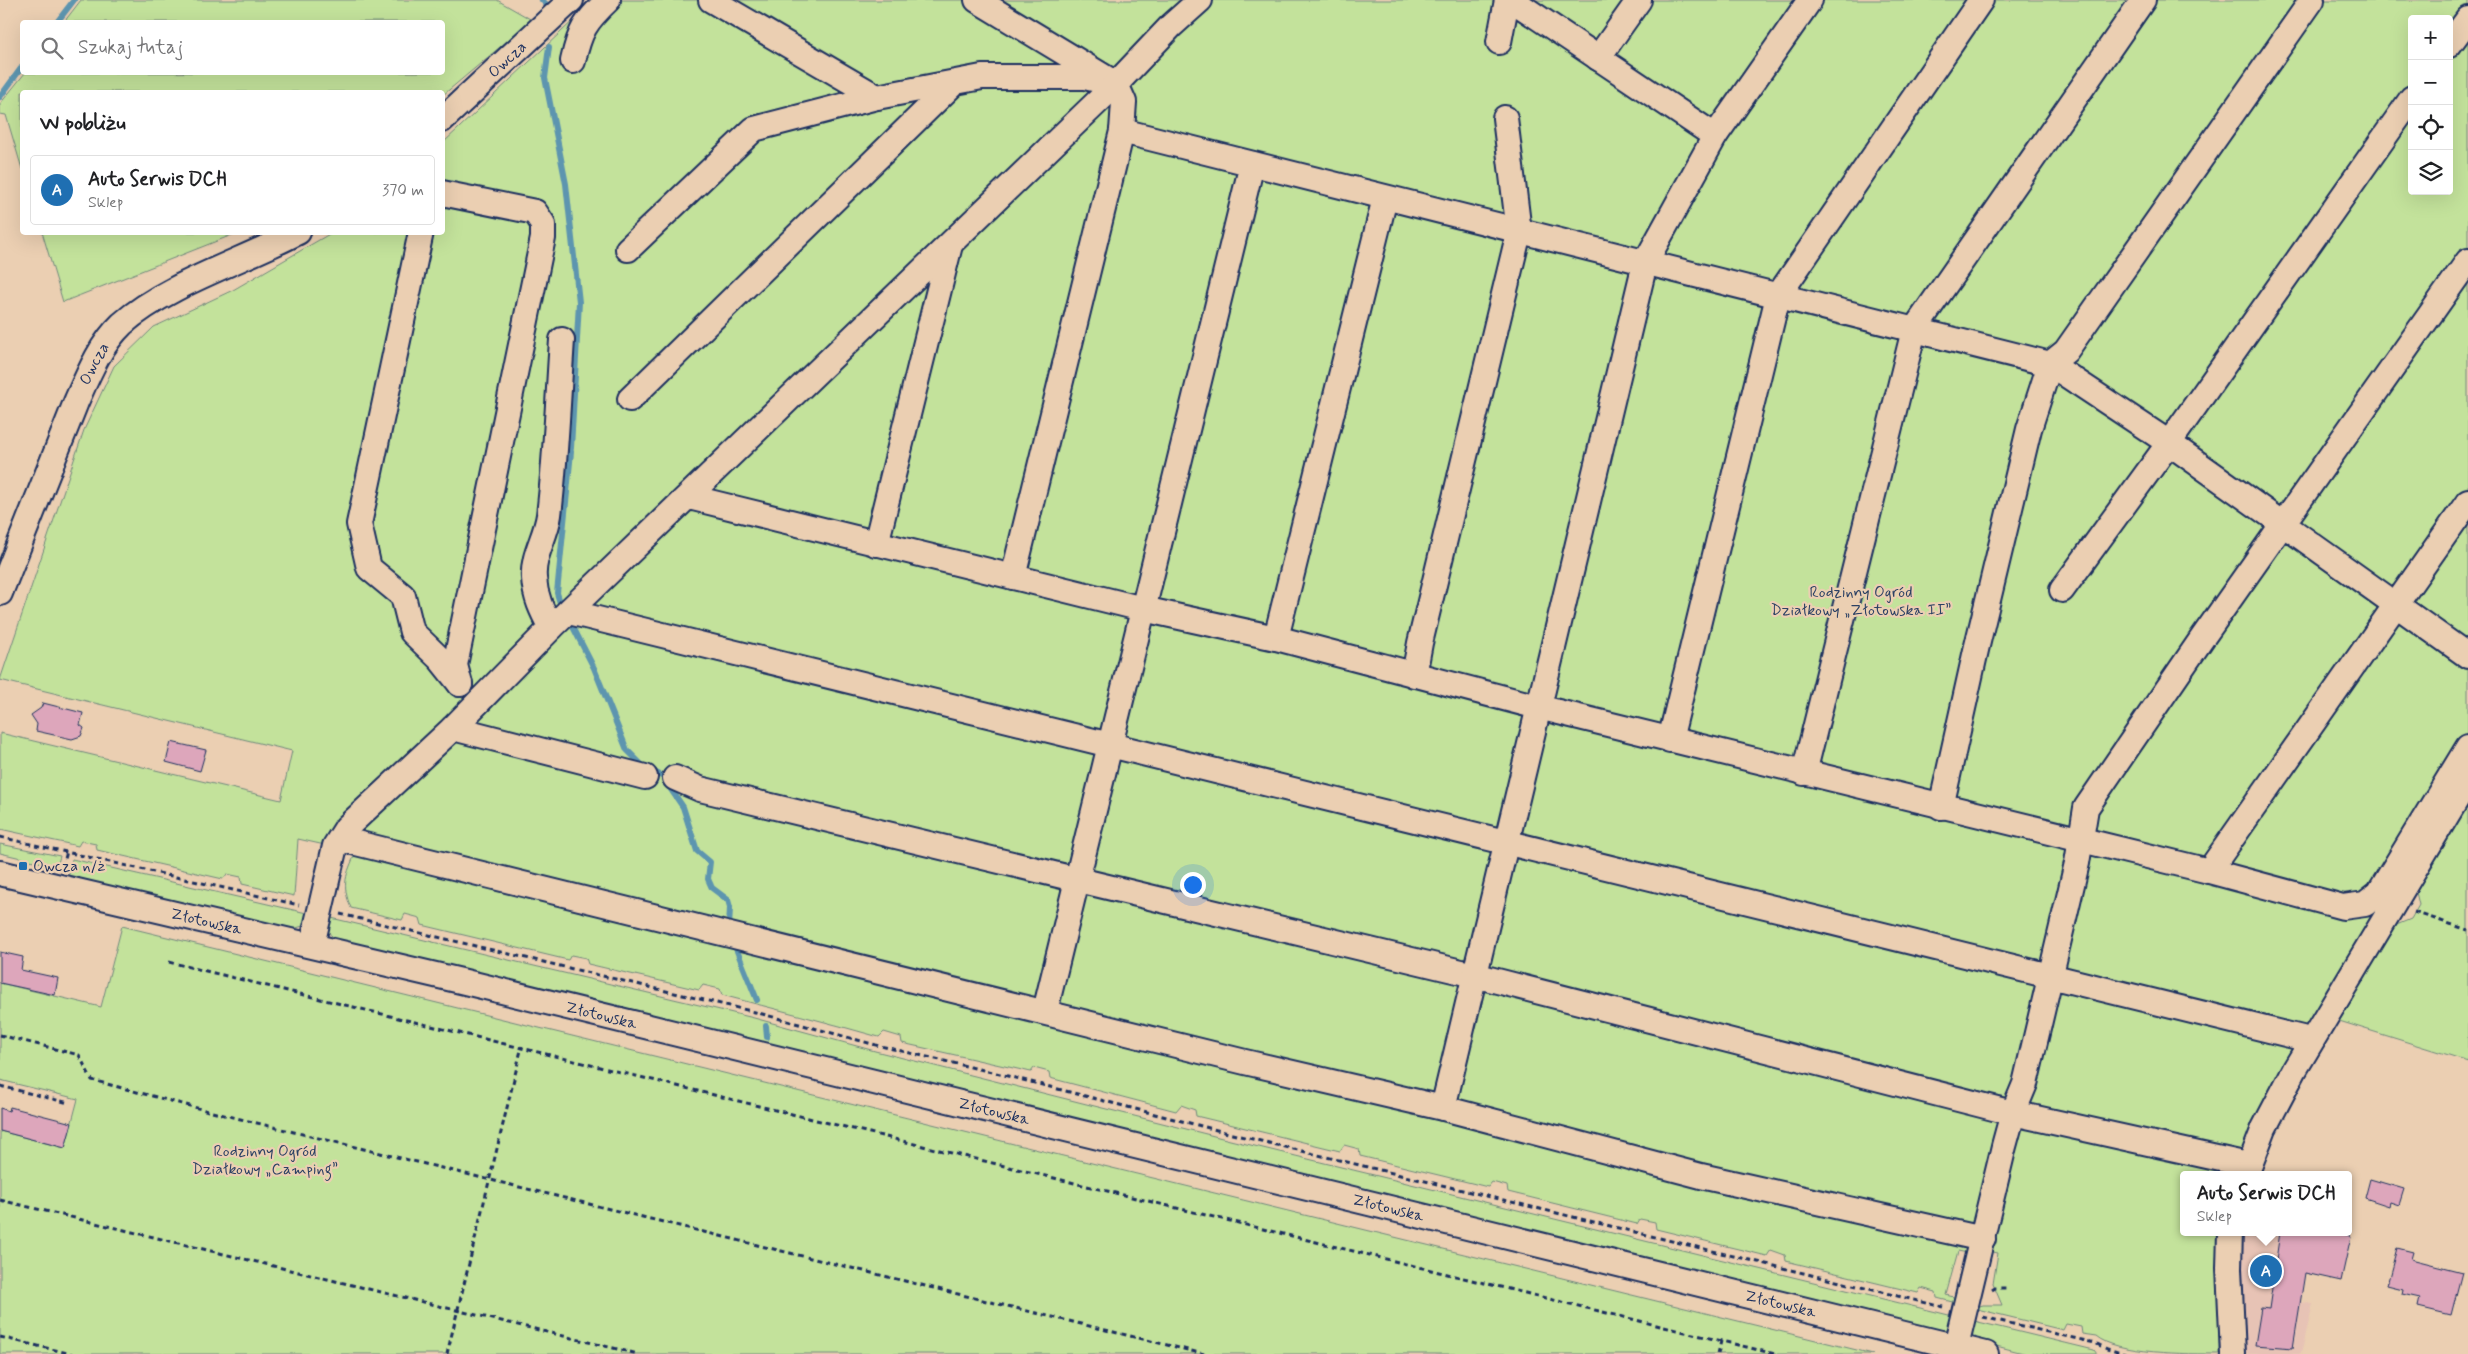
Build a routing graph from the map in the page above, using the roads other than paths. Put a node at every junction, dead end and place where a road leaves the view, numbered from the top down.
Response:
1 (571, 0) edge
2 (608, 0) edge
3 (712, 0) edge
4 (977, 0) edge
5 (1200, 0) edge
6 (1507, 0) edge
7 (1512, 0) edge
8 (1639, 0) edge
9 (1810, 0) edge
10 (1981, 0) edge
11 (2143, 0) edge
12 (2312, 0) edge
13 (2468, 19) edge
14 (2453, 40) edge
15 (1499, 42) dead end
16 (1598, 58) junction
17 (574, 61) dead end
18 (953, 84) junction
19 (1116, 84) junction
20 (877, 97) junction
21 (2408, 104) edge
22 (445, 117) edge
23 (1506, 118) dead end
24 (1122, 131) junction
25 (1715, 136) junction
26 (1252, 164) junction
27 (445, 194) edge
28 (1385, 198) junction
29 (1519, 232) junction
30 (292, 235) edge
31 (420, 235) edge
32 (950, 245) junction
33 (628, 249) dead end
34 (2468, 261) edge
35 (1645, 263) junction
36 (1778, 296) junction
37 (1914, 330) junction
38 (562, 340) dead end
39 (2050, 364) junction
40 (630, 399) dead end
41 (2169, 443) junction
42 (689, 497) junction
43 (2468, 502) edge
44 (2282, 524) junction
45 (876, 544) junction
46 (1013, 577) junction
47 (2062, 590) dead end
48 (0, 594) edge
49 (2396, 604) junction
50 (1142, 609) junction
51 (560, 620) junction
52 (1276, 638) junction
53 (2468, 656) edge
54 (1414, 674) junction
55 (460, 684) junction
56 (475, 706) junction
57 (1538, 707) junction
58 (453, 728) junction
59 (1670, 740) junction
60 (1110, 746) junction
61 (2468, 747) edge
62 (1804, 773) junction
63 (645, 777) dead end
64 (675, 778) dead end
65 (2468, 780) edge
66 (1941, 807) junction
67 (2080, 841) junction
68 (338, 842) junction
69 (1505, 844) junction
70 (2209, 871) junction
71 (0, 873) edge
72 (1078, 881) junction
73 (312, 945) junction
74 (1474, 975) junction
75 (2048, 976) junction
76 (1045, 1011) junction
77 (2302, 1038) dead end
78 (1443, 1108) junction
79 (2013, 1114) junction
80 (2242, 1169) edge
81 (2230, 1236) edge
82 (1982, 1244) junction
83 (1956, 1346) junction
84 (1986, 1354) edge
85 (2233, 1354) edge

1 - 22 street, Owcza
2 - 17 street
3 - 20 street
4 - 19 street
5 - 19 street
6 - 15 street
7 - 16 street
8 - 16 street
9 - 25 street
10 - 36 street
11 - 37 street
12 - 39 street
13 - 14 street
16 - 25 street
18 - 19 street
18 - 20 street
18 - 40 street
19 - 24 street
19 - 32 street
20 - 33 street
21 - 41 street
23 - 29 street
24 - 26 street
24 - 46 street
25 - 35 street
26 - 28 street
26 - 50 street
27 - 55 street
28 - 29 street
28 - 52 street
29 - 35 street
29 - 54 street
30 - 48 street, Owcza
31 - 55 street
32 - 42 street
32 - 45 street
34 - 44 street
35 - 36 street
35 - 57 street
36 - 37 street
36 - 59 street
37 - 39 street
37 - 62 street
38 - 51 street
39 - 41 street
39 - 66 street
41 - 44 street
41 - 47 street
42 - 45 street
42 - 51 street
43 - 49 street
44 - 49 street
44 - 67 street
45 - 46 street
46 - 50 street
49 - 53 street
49 - 70 street
50 - 52 street
50 - 60 street
51 - 56 street
51 - 60 street
52 - 54 street
54 - 57 street
55 - 56 street
56 - 58 street
57 - 59 street
57 - 69 street
58 - 63 street
58 - 68 street
59 - 62 street
60 - 69 street
60 - 72 street
61 - 70 street
62 - 66 street
64 - 72 street
65 - 80 street
66 - 67 street
67 - 70 street
67 - 75 street
68 - 73 street
68 - 76 street
69 - 74 street
69 - 75 street
71 - 73 street, Złotowska
72 - 74 street
72 - 76 street
73 - 83 street, Złotowska
74 - 78 street
74 - 79 street
75 - 77 street
75 - 79 street
76 - 78 street
78 - 82 street
79 - 80 street
79 - 82 street
81 - 85 street
82 - 83 street
83 - 84 street, Złotowska

